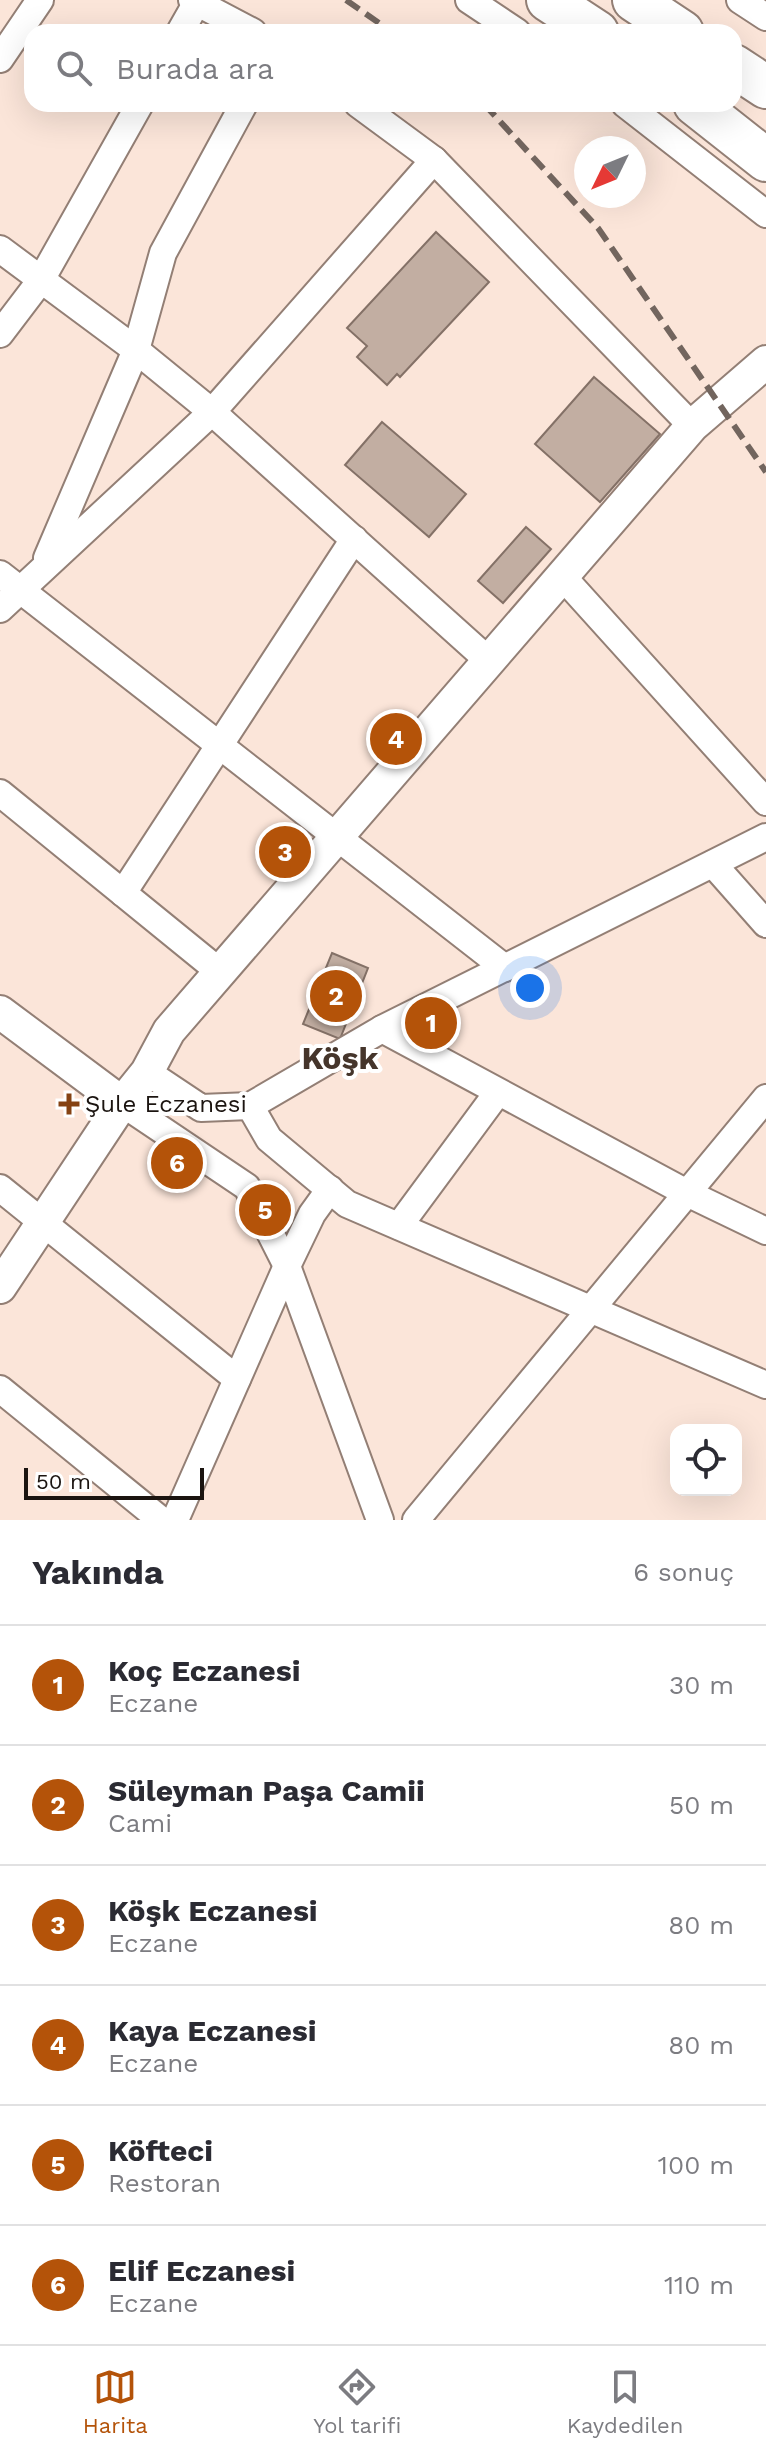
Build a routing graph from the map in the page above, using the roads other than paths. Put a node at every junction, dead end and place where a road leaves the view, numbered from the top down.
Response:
1 (40, 0) edge
2 (469, 0) edge
3 (548, 0) edge
4 (634, 0) edge
5 (740, 0) edge
6 (195, 1) edge
7 (766, 16) edge
8 (184, 24) edge
9 (238, 24) edge
10 (505, 24) edge
11 (585, 24) edge
12 (670, 24) edge
13 (0, 59) edge
14 (742, 71) edge
15 (766, 87) edge
16 (136, 112) edge
17 (240, 112) edge
18 (369, 112) edge
19 (635, 112) edge
20 (705, 112) edge
21 (434, 160) junction
22 (766, 160) edge
23 (766, 214) edge
24 (0, 249) edge
25 (41, 280) junction
26 (0, 334) edge
27 (136, 350) junction
28 (766, 362) edge
29 (212, 412) junction
30 (692, 426) junction
31 (354, 539) junction
32 (43, 569) junction
33 (562, 576) junction
34 (6, 592) edge
35 (489, 661) junction
36 (218, 746) junction
37 (0, 793) edge
38 (766, 802) edge
39 (766, 837) edge
40 (336, 838) junction
41 (713, 864) junction
42 (123, 893) junction
43 (766, 924) edge
44 (505, 968) junction
45 (220, 972) junction
46 (6, 1026) edge
47 (382, 1029) junction
48 (147, 1072) junction
49 (498, 1092) junction
50 (765, 1101) edge
51 (122, 1103) junction
52 (250, 1106) junction
53 (0, 1188) edge
54 (330, 1189) junction
55 (685, 1192) junction
56 (43, 1222) junction
57 (399, 1226) junction
58 (766, 1231) edge
59 (287, 1266) junction
60 (0, 1287) edge
61 (590, 1309) junction
62 (237, 1379) junction
63 (766, 1385) edge
64 (0, 1389) edge
65 (161, 1520) edge
66 (175, 1520) edge
67 (380, 1520) edge
68 (416, 1520) edge

1 - 13 street
2 - 10 street
3 - 11 highway
4 - 12 highway
5 - 7 street
6 - 8 street
6 - 9 street
14 - 15 highway
16 - 25 street
17 - 27 street
18 - 21 street
19 - 23 street
20 - 22 highway
21 - 29 street
21 - 30 street
24 - 25 street
25 - 26 street
25 - 27 street
27 - 29 street
27 - 32 street
28 - 30 street
29 - 31 street
29 - 32 street
30 - 33 street
31 - 35 street
31 - 36 street
32 - 34 street
33 - 35 street
33 - 38 street
34 - 36 street
35 - 40 street
36 - 40 street
36 - 42 street
37 - 42 street
39 - 41 street
40 - 44 street
40 - 45 street
41 - 43 street
41 - 44 street
42 - 45 street
44 - 47 street
45 - 48 street
46 - 51 street
47 - 49 street
47 - 52 street
48 - 51 street
48 - 52 street
49 - 55 street
49 - 57 street
50 - 55 street
51 - 56 street
51 - 59 street
52 - 54 street
53 - 56 street
54 - 57 street
54 - 59 street
55 - 58 street
55 - 61 street
56 - 60 street
56 - 62 street
57 - 61 street
59 - 62 street
59 - 67 street
61 - 63 street
61 - 68 street
62 - 66 street
64 - 65 street

